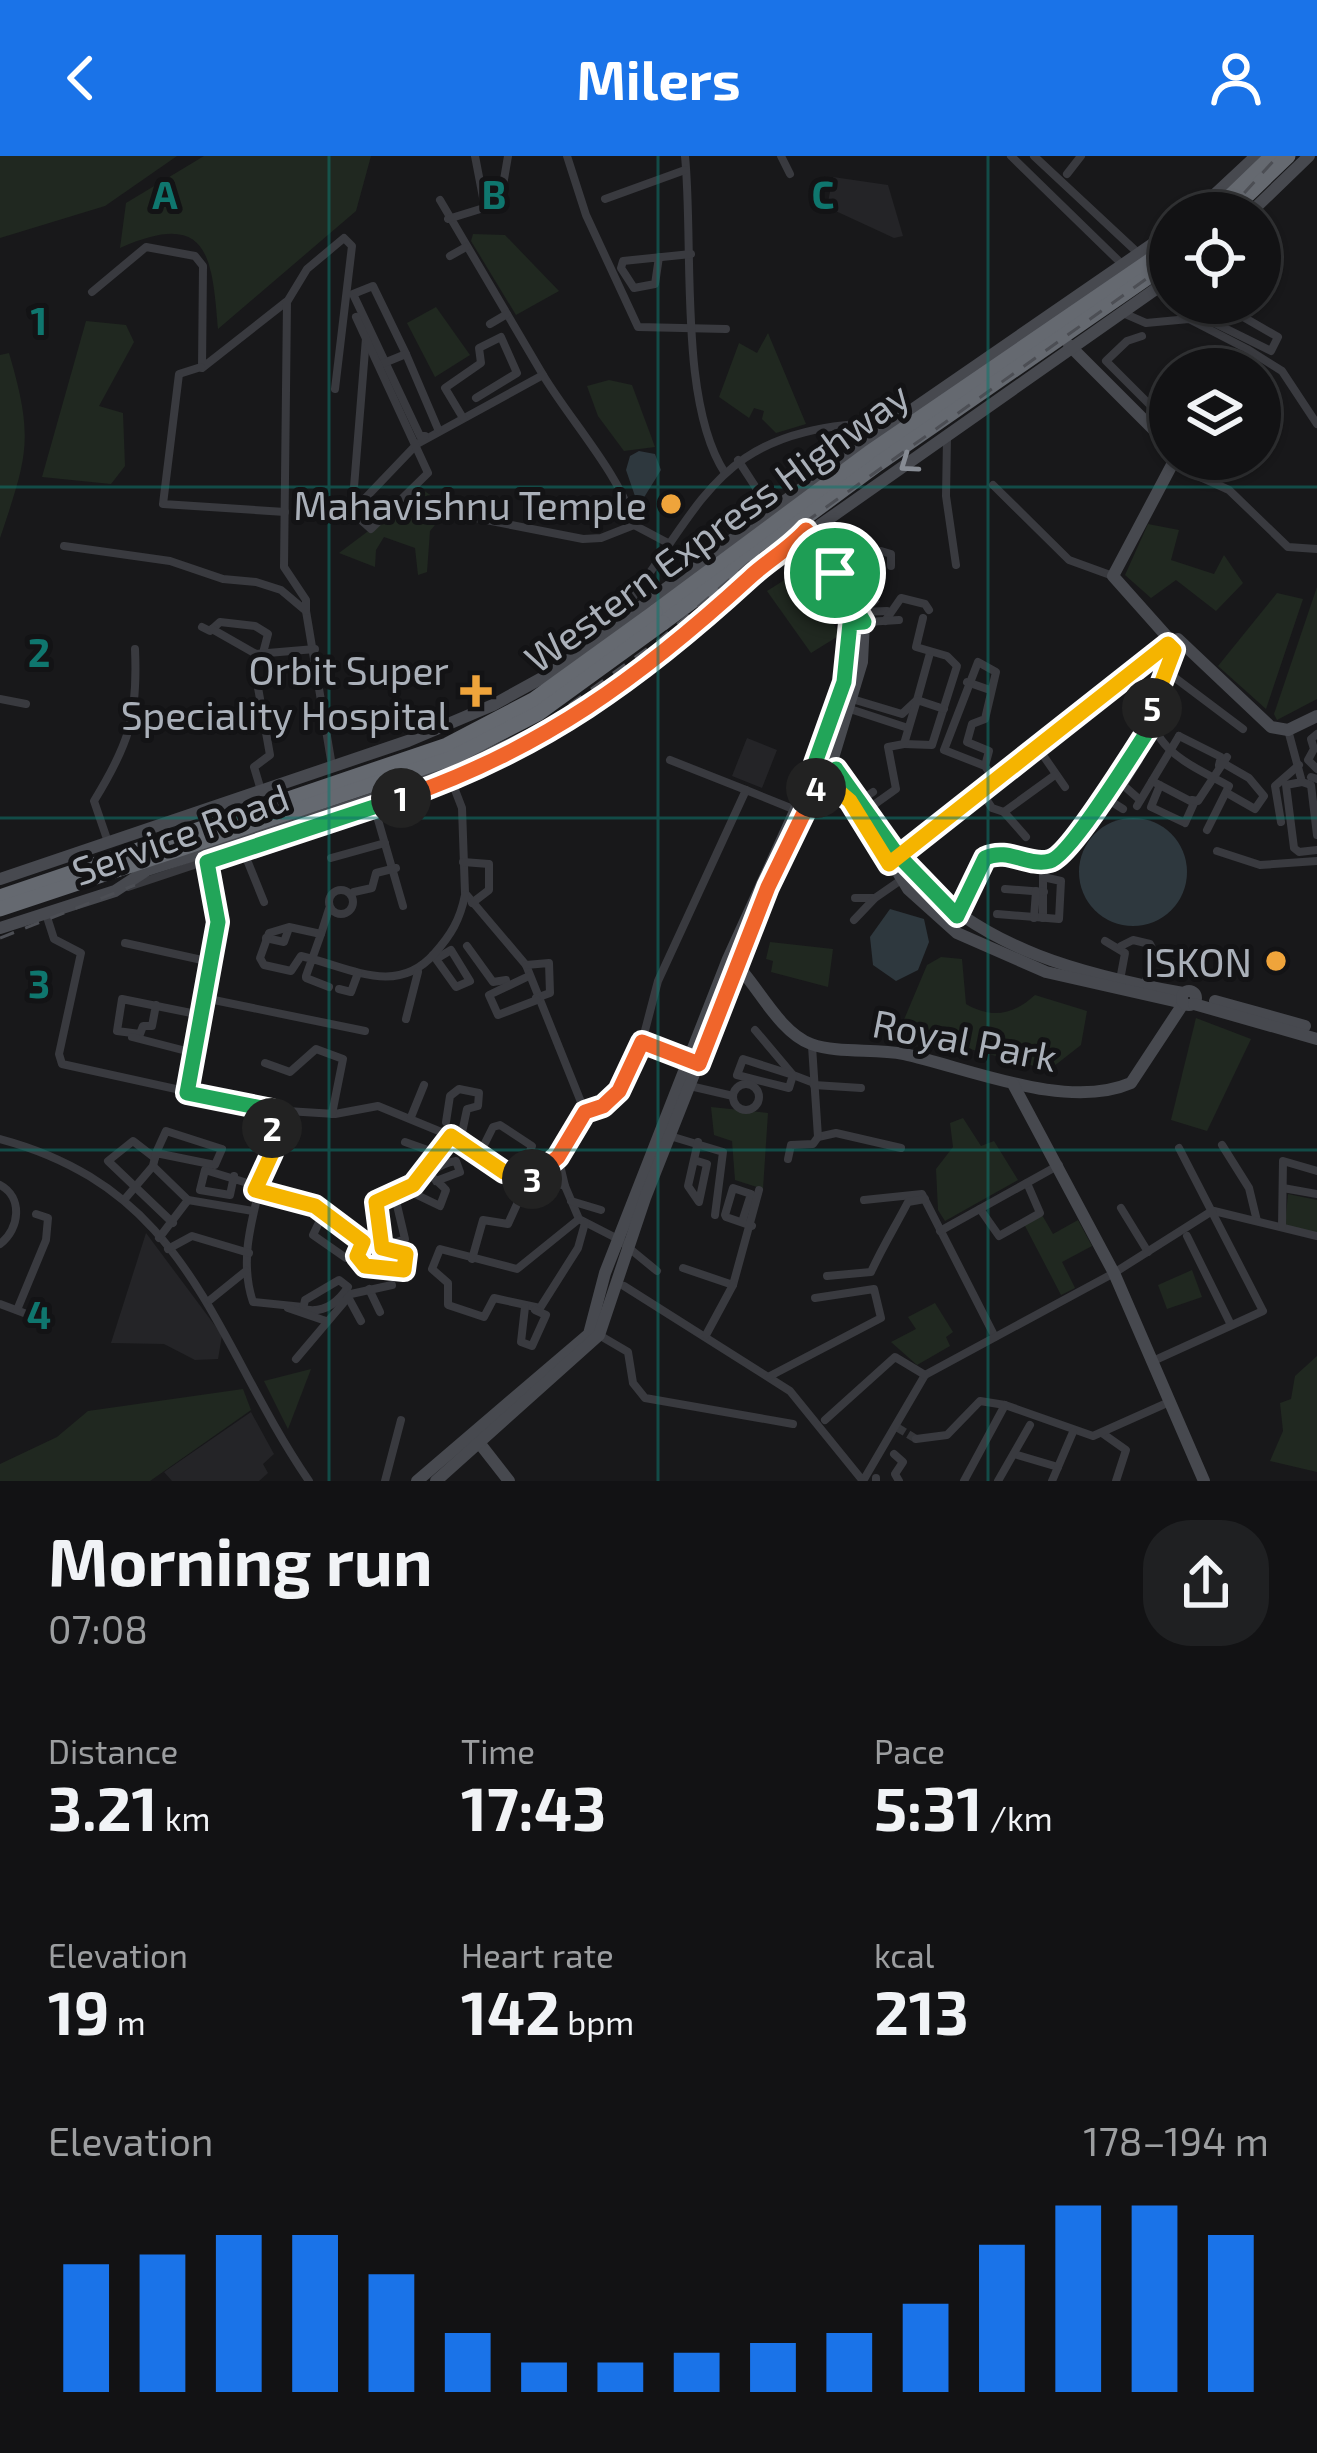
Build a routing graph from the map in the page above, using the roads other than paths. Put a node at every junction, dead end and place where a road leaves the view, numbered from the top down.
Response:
1 (475, 156) edge
2 (508, 156) edge
3 (567, 156) edge
4 (685, 156) edge
5 (782, 156) edge
6 (1011, 156) edge
7 (1034, 156) edge
8 (1081, 156) edge
9 (1272, 156) edge
10 (1288, 156) edge
11 (1309, 156) edge
12 (1251, 158) edge
13 (685, 170) junction
14 (790, 174) dead end
15 (1062, 178) junction
16 (1216, 192) edge
17 (1235, 192) edge
18 (1251, 192) edge
19 (1272, 192) edge
20 (605, 199) dead end
21 (440, 200) dead end
22 (484, 208) junction
23 (1090, 208) junction
24 (1079, 217) junction
25 (448, 218) junction
26 (466, 247) junction
27 (691, 254) junction
28 (1149, 254) edge
29 (450, 256) dead end
30 (659, 257) junction
31 (1149, 257) edge
32 (1144, 259) junction
33 (1128, 270) junction
34 (1149, 277) edge
35 (92, 292) dead end
36 (1149, 294) edge
37 (287, 302) junction
38 (346, 302) junction
39 (1123, 313) junction
40 (509, 318) junction
41 (1218, 324) edge
42 (1255, 324) edge
43 (493, 328) dead end
44 (694, 329) junction
45 (726, 329) dead end
46 (1142, 336) dead end
47 (1062, 337) junction
48 (366, 338) junction
49 (406, 354) junction
50 (382, 364) junction
51 (200, 367) junction
52 (543, 375) junction
53 (335, 389) dead end
54 (476, 398) dead end
55 (1133, 399) junction
56 (1149, 410) edge
57 (463, 418) junction
58 (1149, 419) edge
59 (894, 422) junction
60 (1317, 424) edge
61 (947, 436) junction
62 (417, 444) junction
63 (738, 460) junction
64 (725, 473) junction
65 (1164, 480) edge
66 (1209, 480) edge
67 (993, 485) dead end
68 (286, 512) junction
69 (352, 512) junction
70 (450, 513) dead end
71 (634, 525) junction
72 (791, 525) junction
73 (668, 543) junction
74 (815, 545) junction
75 (64, 546) dead end
76 (1317, 549) edge
77 (956, 565) dead end
78 (891, 566) dead end
79 (835, 573) junction
80 (1113, 576) junction
81 (306, 610) junction
82 (861, 614) junction
83 (886, 616) junction
84 (659, 617) junction
85 (899, 620) dead end
86 (607, 633) junction
87 (1173, 645) junction
88 (135, 649) dead end
89 (315, 649) junction
90 (930, 653) junction
91 (262, 654) junction
92 (1166, 671) junction
93 (257, 682) dead end
94 (967, 682) junction
95 (990, 690) junction
96 (961, 697) junction
97 (0, 699) edge
98 (917, 700) junction
99 (26, 704) dead end
100 (851, 704) junction
101 (987, 706) junction
102 (944, 709) junction
103 (1313, 718) edge
104 (452, 724) junction
105 (1152, 724) junction
106 (908, 728) junction
107 (1243, 729) dead end
108 (1288, 730) junction
109 (1316, 734) edge
110 (409, 741) junction
111 (904, 744) junction
112 (1038, 748) junction
113 (1170, 752) junction
114 (1136, 757) junction
115 (670, 760) dead end
116 (332, 766) junction
117 (985, 766) junction
118 (826, 767) junction
119 (446, 770) junction
120 (1309, 773) edge
121 (1055, 775) junction
122 (1213, 777) junction
123 (994, 779) junction
124 (1156, 779) junction
125 (260, 787) junction
126 (1065, 787) dead end
127 (746, 790) junction
128 (980, 790) junction
129 (1229, 790) junction
130 (400, 793) junction
131 (1103, 797) junction
132 (867, 800) junction
133 (1317, 805) edge
134 (374, 806) junction
135 (793, 808) junction
136 (1123, 809) dead end
137 (1004, 812) junction
138 (1281, 822) dead end
139 (1207, 830) dead end
140 (1317, 835) edge
141 (1026, 837) dead end
142 (107, 839) junction
143 (258, 840) junction
144 (386, 843) junction
145 (243, 850) junction
146 (1317, 850) edge
147 (1217, 851) dead end
148 (206, 857) junction
149 (331, 858) dead end
150 (892, 859) junction
151 (1317, 861) edge
152 (463, 862) junction
153 (1043, 862) junction
154 (395, 868) junction
155 (1042, 878) junction
156 (0, 879) edge
157 (901, 880) junction
158 (1005, 889) dead end
159 (354, 892) dead end
160 (1040, 892) junction
161 (465, 893) junction
162 (0, 897) edge
163 (856, 898) dead end
164 (875, 898) junction
165 (264, 902) dead end
166 (472, 903) junction
167 (403, 906) dead end
168 (0, 910) edge
169 (329, 910) dead end
170 (46, 913) junction
171 (949, 914) junction
172 (997, 914) dead end
173 (1039, 918) junction
174 (854, 920) dead end
175 (0, 928) edge
176 (321, 934) junction
177 (1105, 941) dead end
178 (125, 943) dead end
179 (467, 946) dead end
180 (1121, 946) junction
181 (435, 957) junction
182 (312, 959) junction
183 (211, 962) junction
184 (733, 962) junction
185 (528, 971) junction
186 (418, 972) junction
187 (358, 973) junction
188 (1120, 981) junction
189 (1144, 986) junction
190 (204, 998) junction
191 (537, 999) junction
192 (1188, 1000) junction
193 (156, 1005) junction
194 (202, 1015) junction
195 (406, 1018) dead end
196 (105, 1030) dead end
197 (754, 1030) dead end
198 (365, 1031) dead end
199 (1312, 1031) edge
200 (642, 1042) junction
201 (812, 1044) junction
202 (194, 1053) junction
203 (694, 1062) junction
204 (265, 1063) dead end
205 (793, 1075) junction
206 (814, 1084) junction
207 (1013, 1084) junction
208 (424, 1085) dead end
209 (690, 1086) junction
210 (861, 1088) dead end
211 (187, 1093) junction
212 (733, 1096) dead end
213 (272, 1110) junction
214 (585, 1112) junction
215 (332, 1114) junction
216 (411, 1118) junction
217 (446, 1122) dead end
218 (670, 1136) junction
219 (818, 1137) junction
220 (0, 1139) edge
221 (456, 1139) junction
222 (405, 1142) dead end
223 (698, 1142) junction
224 (1222, 1145) dead end
225 (901, 1148) dead end
226 (1179, 1148) dead end
227 (439, 1154) junction
228 (479, 1155) junction
229 (558, 1157) junction
230 (155, 1159) junction
231 (788, 1159) dead end
232 (694, 1160) junction
233 (108, 1161) junction
234 (1060, 1164) junction
235 (1317, 1171) edge
236 (234, 1176) junction
237 (95, 1177) junction
238 (532, 1179) junction
239 (1027, 1183) junction
240 (0, 1185) edge
241 (136, 1186) junction
242 (565, 1186) junction
243 (256, 1188) junction
244 (1283, 1188) junction
245 (759, 1190) dead end
246 (384, 1194) junction
247 (1317, 1194) edge
248 (124, 1199) junction
249 (925, 1199) junction
250 (188, 1200) junction
251 (864, 1200) dead end
252 (571, 1201) junction
253 (1121, 1208) dead end
254 (980, 1209) junction
255 (601, 1210) dead end
256 (1212, 1210) junction
257 (253, 1211) junction
258 (324, 1212) junction
259 (36, 1214) dead end
260 (715, 1215) dead end
261 (582, 1221) junction
262 (1257, 1221) junction
263 (173, 1223) junction
264 (747, 1224) junction
265 (1282, 1228) junction
266 (940, 1231) junction
267 (1187, 1236) dead end
268 (1317, 1236) edge
269 (159, 1238) junction
270 (363, 1242) junction
271 (623, 1243) junction
272 (0, 1244) edge
273 (382, 1248) junction
274 (168, 1249) junction
275 (1148, 1252) junction
276 (249, 1253) junction
277 (357, 1256) junction
278 (472, 1259) junction
279 (683, 1268) dead end
280 (247, 1270) junction
281 (657, 1271) dead end
282 (1114, 1273) junction
283 (827, 1276) dead end
284 (612, 1282) junction
285 (392, 1285) dead end
286 (733, 1285) junction
287 (369, 1288) junction
288 (348, 1297) junction
289 (815, 1298) dead end
290 (210, 1300) junction
291 (0, 1304) edge
292 (287, 1307) junction
293 (303, 1307) junction
294 (529, 1308) junction
295 (17, 1310) junction
296 (380, 1312) dead end
297 (326, 1321) junction
298 (361, 1321) dead end
299 (47, 1322) dead end
300 (1231, 1325) junction
301 (599, 1335) junction
302 (706, 1335) junction
303 (995, 1337) junction
304 (296, 1359) dead end
305 (1151, 1362) junction
306 (925, 1375) junction
307 (770, 1376) junction
308 (1167, 1403) junction
309 (1005, 1405) junction
310 (401, 1420) dead end
311 (825, 1420) dead end
312 (793, 1424) dead end
313 (1030, 1425) dead end
314 (1073, 1432) junction
315 (1102, 1433) junction
316 (476, 1438) junction
317 (916, 1439) dead end
318 (894, 1454) dead end
319 (1013, 1454) junction
320 (870, 1465) junction
321 (850, 1466) junction
322 (1058, 1467) junction
323 (309, 1481) edge
324 (385, 1481) edge
325 (417, 1481) edge
326 (436, 1481) edge
327 (509, 1481) edge
328 (862, 1481) edge
329 (899, 1481) edge
330 (964, 1481) edge
331 (998, 1481) edge
332 (1052, 1481) edge
333 (1116, 1481) edge
334 (1204, 1481) edge

1 - 22 street
2 - 22 street
3 - 44 street
4 - 13 street
5 - 14 street
6 - 24 street
7 - 15 street
8 - 15 street
9 - 17 highway
10 - 18 highway
11 - 19 main road
12 - 16 main road
13 - 20 street
13 - 27 street
15 - 23 street
21 - 25 street
22 - 25 street
23 - 24 street
23 - 32 street
24 - 33 street
25 - 26 street
26 - 29 street
26 - 40 street
27 - 30 street
27 - 44 street
28 - 32 main road
30 - 30 street
31 - 32 highway, Western Express Highway
32 - 33 highway, Western Express Highway
33 - 47 highway, Western Express Highway
33 - 59 main road
34 - 47 highway, Western Express Highway
35 - 51 street
36 - 39 main road
37 - 38 street
37 - 51 street
37 - 68 street
38 - 48 street
38 - 53 street
39 - 47 main road
39 - 60 street
40 - 43 street
40 - 52 street
41 - 42 street
44 - 45 street
44 - 64 street
46 - 55 street
47 - 55 main road
47 - 61 main road
47 - 72 highway, Western Express Highway
47 - 72 highway, Western Express Highway
48 - 50 street
48 - 69 street
49 - 50 street
49 - 50 street
49 - 50 street
50 - 62 street
51 - 68 street
52 - 57 street
52 - 71 street
54 - 57 street
55 - 56 street
55 - 58 main road
57 - 62 street
59 - 63 street
59 - 72 main road
61 -> 74 main road
61 - 77 street
62 - 69 street
62 - 69 street
63 - 64 street
63 - 72 street
64 - 73 street
65 - 80 main road
66 - 76 street
67 - 80 street
68 - 81 street
70 - 71 street
71 - 73 street
72 - 74 main road
72 - 82 main road
72 - 84 highway, Western Express Highway
72 - 86 main road
72 - 119 main road, Service Road
73 - 86 street
74 - 79 main road
75 - 81 street
78 - 79 street
79 - 82 main road
80 - 87 main road
81 - 89 street
82 - 83 street
82 - 100 main road
82 - 118 main road
83 - 85 street
83 - 90 street
84 - 162 highway, Western Express Highway, bridge
84 - 168 highway, Western Express Highway, bridge
86 - 104 main road
87 - 92 street
87 - 108 main road
87 - 112 street
88 - 142 street
89 - 91 street
89 - 116 street
90 - 98 street
90 - 102 street
91 - 91 street
92 - 105 street
92 - 107 street
93 - 125 street
94 - 95 street
94 - 95 street
94 - 96 street
95 - 101 street
96 - 101 street
96 - 117 street
97 - 99 street
98 - 100 street
98 - 102 street
98 - 106 street
100 - 106 street
100 - 118 main road
101 - 117 street
102 - 111 street
103 - 108 main road
103 - 109 street
104 - 110 main road
104 - 119 street
105 - 113 street
105 - 114 street
106 - 111 street
108 - 120 street
109 - 120 street
110 - 116 main road
110 - 119 street
111 - 132 street
112 - 121 street
112 - 123 street
113 - 122 street
113 - 122 street
113 - 124 street
114 - 124 street
114 - 124 street
114 - 131 street
115 - 127 street
116 - 125 main road
117 - 123 street
118 - 132 main road
118 - 135 main road
118 - 150 main road
118 - 184 main road
119 - 130 main road, Service Road
119 - 152 street
120 - 133 street
120 - 138 street
120 - 140 street
120 - 146 street
121 - 126 street
121 - 137 street
122 - 124 street
122 - 129 street
122 - 129 street
123 - 128 street
124 - 124 street
125 - 142 main road
127 - 135 street
127 - 200 street
128 - 137 street
128 - 150 street
129 - 139 street
130 - 134 street
130 - 143 main road, Service Road
131 - 136 street
131 - 153 street
132 - 150 main road
134 - 143 street
134 - 144 street
135 - 184 main road
137 - 141 street
142 - 156 main road
143 - 145 street
143 - 148 main road, Service Road
144 - 149 street
144 - 154 street
145 - 148 street
145 - 165 street
147 - 151 street
148 - 170 main road, Service Road
148 - 183 street
150 - 157 main road
150 - 171 main road
152 - 161 street
152 - 166 street
153 - 155 street
153 - 171 street
154 - 159 street
154 - 167 street
155 - 160 street
155 - 173 street
157 - 164 street
157 - 171 main road
158 - 160 street
160 - 173 street
161 - 166 street
161 - 181 street
163 - 164 street
164 - 174 street
166 - 185 street
169 - 176 street
170 - 175 main road, Service Road
170 - 211 street
171 - 188 main road
171 - 192 main road
172 - 173 street
176 - 182 street
176 - 182 street
177 - 180 street
178 - 183 street
179 - 185 street
180 - 188 street
180 - 189 street
181 - 181 street
181 - 186 street
182 - 187 street
182 - 187 street
183 - 190 street
184 - 201 main road, Royal Park
184 - 203 main road
185 - 191 street
185 - 191 street
185 - 191 street
186 - 187 street
186 - 195 street
188 - 189 main road
189 - 192 main road
190 - 194 street
190 - 198 street
191 - 214 street
192 - 199 main road
192 - 207 main road, Royal Park
193 - 193 street
193 - 194 street
194 - 202 street
196 - 202 street
197 - 205 street
200 - 203 street
200 - 214 street
201 - 206 street
201 - 207 main road, Royal Park
202 - 211 street
203 - 209 main road
203 - 271 main road
204 - 215 street
205 - 205 street
205 - 206 street
206 - 210 street
206 - 219 street
207 - 234 main road
208 - 216 street
209 - 212 street
209 - 218 main road
211 - 213 street
213 - 215 street
213 - 243 street
214 - 229 street
215 - 216 street
216 - 221 street
217 - 221 street
218 - 223 street
218 - 271 main road
219 - 225 street
219 - 231 street
220 - 237 street
221 - 227 street
221 - 228 street
222 - 227 street
223 - 232 street
223 - 260 street
224 - 262 street
226 - 256 street
227 - 246 street
228 - 238 street
228 - 238 street
229 - 238 street
229 - 242 street
230 - 230 street
230 - 233 street
230 - 241 street
230 - 250 street
232 - 232 street
233 - 237 street
233 - 241 street
234 - 239 street
234 - 282 main road
235 - 244 street
236 - 236 street
236 - 243 street
237 - 248 street
238 - 242 street
238 - 278 street
239 - 254 street
239 - 254 street
240 - 272 street
241 - 248 street
241 - 263 street
242 - 252 street
243 - 257 street
243 - 258 street
244 - 247 street
244 - 265 street
245 - 264 street
246 - 273 street
246 - 273 street
248 - 269 street
249 - 251 street
249 - 266 street
249 - 283 street
250 - 257 street
250 - 263 street
252 - 255 street
252 - 261 street
253 - 275 street
254 - 266 street
256 - 262 street
256 - 275 street
256 - 300 street
257 - 276 street
258 - 270 street
258 - 277 street
259 - 295 street
261 - 271 street
261 - 278 street
261 - 294 street
262 - 265 street
263 - 269 street
264 - 264 street
264 - 286 street
265 - 268 street
266 - 303 street
267 - 300 street
269 - 274 street
270 - 273 street
270 - 277 street
271 - 281 street
271 - 284 main road
273 - 277 street
274 - 276 street
274 - 290 street
275 - 282 street
276 - 280 street
278 - 294 street
279 - 286 street
280 - 290 street
280 - 292 street
282 - 303 street
282 - 305 main road
284 - 301 main road
284 - 302 street
284 - 316 main road
285 - 287 street
286 - 302 street
287 - 288 street
287 - 296 street
288 - 297 street
288 - 298 street
289 - 307 street
290 - 323 street
291 - 295 street
292 - 293 street
292 - 297 street
293 - 293 street
294 - 294 street
295 - 299 street
297 - 304 street
300 - 305 street
301 - 312 street
301 - 316 main road
302 - 307 street
303 - 306 street
305 - 308 main road
306 - 311 street
306 - 320 street
307 - 321 street
308 - 315 street
308 - 334 main road
309 - 314 street
309 - 317 street
309 - 330 street
310 - 324 street
313 - 319 street
314 - 315 street
314 - 322 street
315 - 333 street
316 - 325 main road
316 - 326 main road
316 - 327 main road
318 - 329 street
319 - 322 street
319 - 331 street
320 - 321 street
320 - 328 street
321 - 328 street
322 - 332 street

